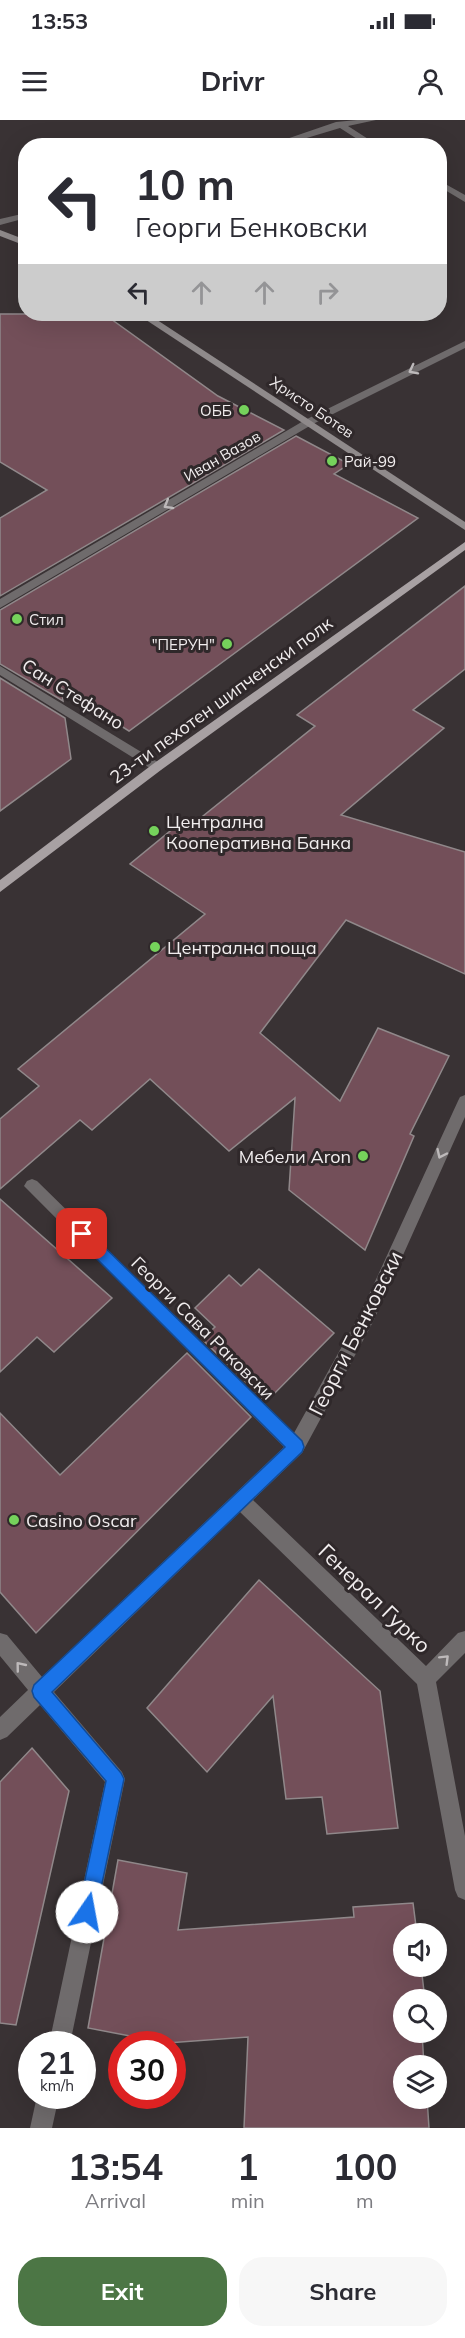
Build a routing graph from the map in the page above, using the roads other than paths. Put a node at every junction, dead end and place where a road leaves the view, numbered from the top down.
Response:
1 (332, 120) edge
2 (372, 120) edge
3 (341, 125) junction
4 (297, 138) edge
5 (362, 138) edge
6 (447, 186) edge
7 (465, 199) edge
8 (18, 217) edge
9 (0, 222) edge
10 (0, 233) edge
11 (18, 240) edge
12 (153, 321) edge
13 (465, 344) edge
14 (309, 422) junction
15 (465, 527) edge
16 (465, 545) edge
17 (0, 604) edge
18 (0, 670) edge
19 (157, 767) junction
20 (0, 887) edge
21 (465, 1101) edge
22 (32, 1185) dead end
23 (296, 1447) junction
24 (241, 1501) junction
25 (465, 1640) edge
26 (0, 1642) edge
27 (426, 1679) junction
28 (40, 1691) junction
29 (0, 1730) edge
30 (465, 1890) edge
31 (62, 2031) edge
32 (45, 2109) edge
33 (41, 2128) edge

1 - 3 street
2 - 3 street
3 - 4 street
3 - 5 street
6 - 7 street
8 - 9 street
10 - 11 main road
12 - 14 main road, Христо Ботев
13 -> 14 street, Иван Вазов
14 - 15 main road, Христо Ботев
14 -> 17 street, Иван Вазов
16 - 19 main road, 23-ти пехотен шипченски полк
18 - 19 street, Сан Стефано
19 - 20 main road, 23-ти пехотен шипченски полк
21 -> 23 street, Георги Бенковски
22 - 23 street, Георги Сава Раковски
23 - 24 street, Георги Бенковски
24 - 27 street, Генерал Гурко
24 - 28 street, Георги Бенковски
27 -> 25 street
28 -> 26 street
27 - 30 street, Генерал Гурко
28 - 29 street, Георги Бенковски
28 - 31 street
32 - 33 street

